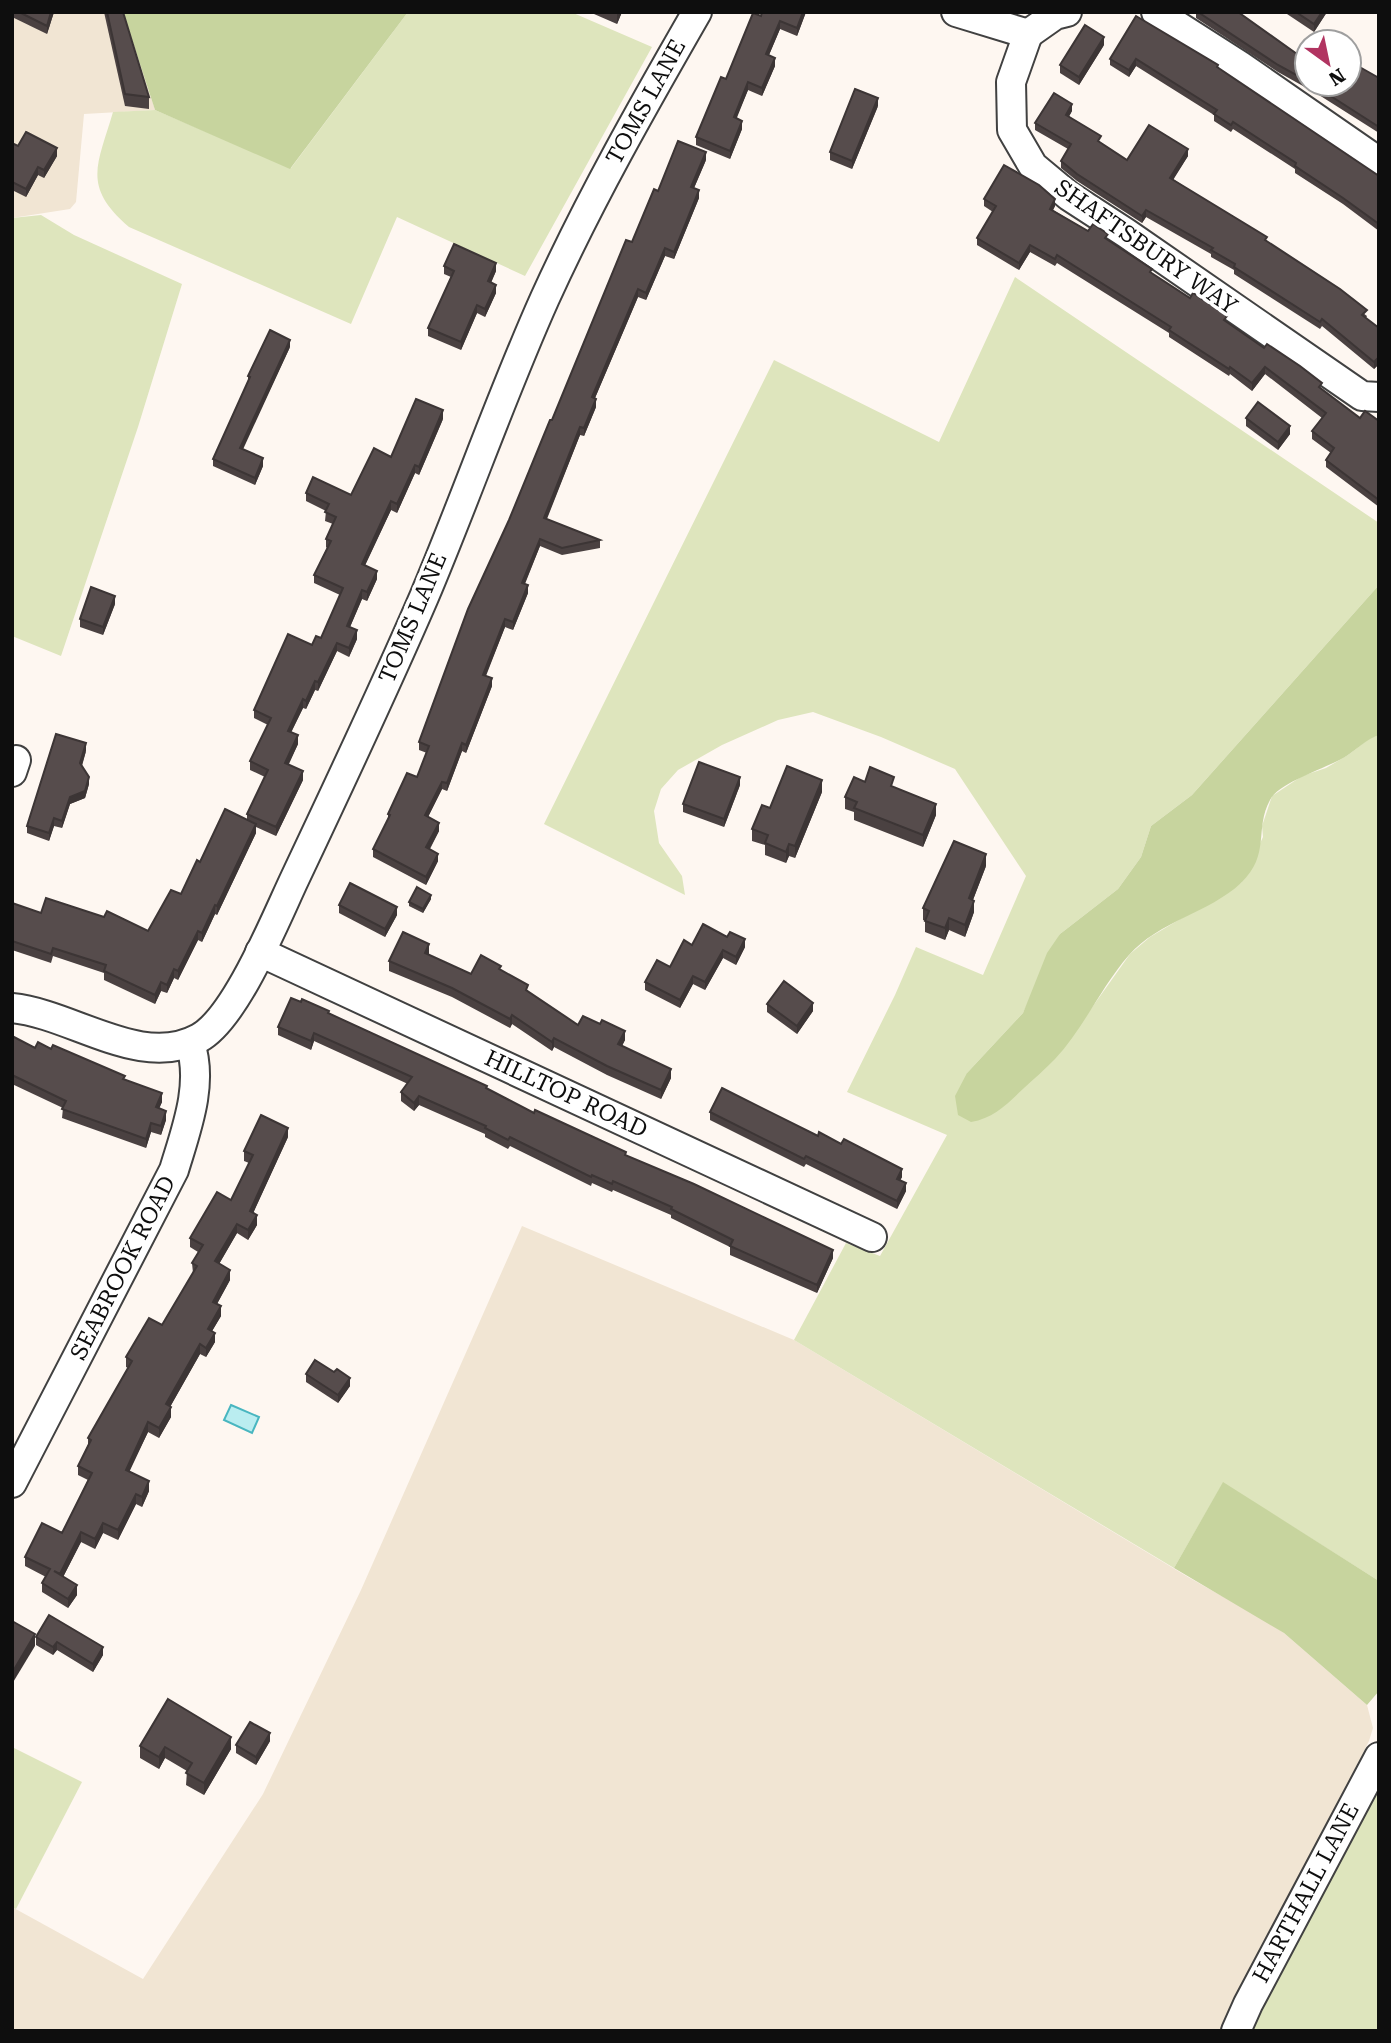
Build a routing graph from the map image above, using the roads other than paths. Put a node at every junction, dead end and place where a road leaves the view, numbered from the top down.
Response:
1 (697, 12) edge
2 (956, 12) edge
3 (1156, 12) edge
4 (1060, 13) edge
5 (1028, 34) junction
6 (1379, 162) edge
7 (1379, 397) edge
8 (260, 952) junction
9 (12, 1008) edge
10 (190, 1043) junction
11 (872, 1237) dead end
12 (12, 1483) edge
13 (1379, 1757) edge
14 (1237, 2031) edge

1 - 8 street, TOMS LANE
2 - 5 street
3 - 6 street
4 - 5 street
5 - 7 street, SHAFTSBURY WAY
8 - 10 street, TOMS LANE
8 - 11 street, HILLTOP ROAD
9 - 10 street, TOMS LANE
10 - 12 street, SEABROOK ROAD
13 - 14 street, HARTHALL LANE

